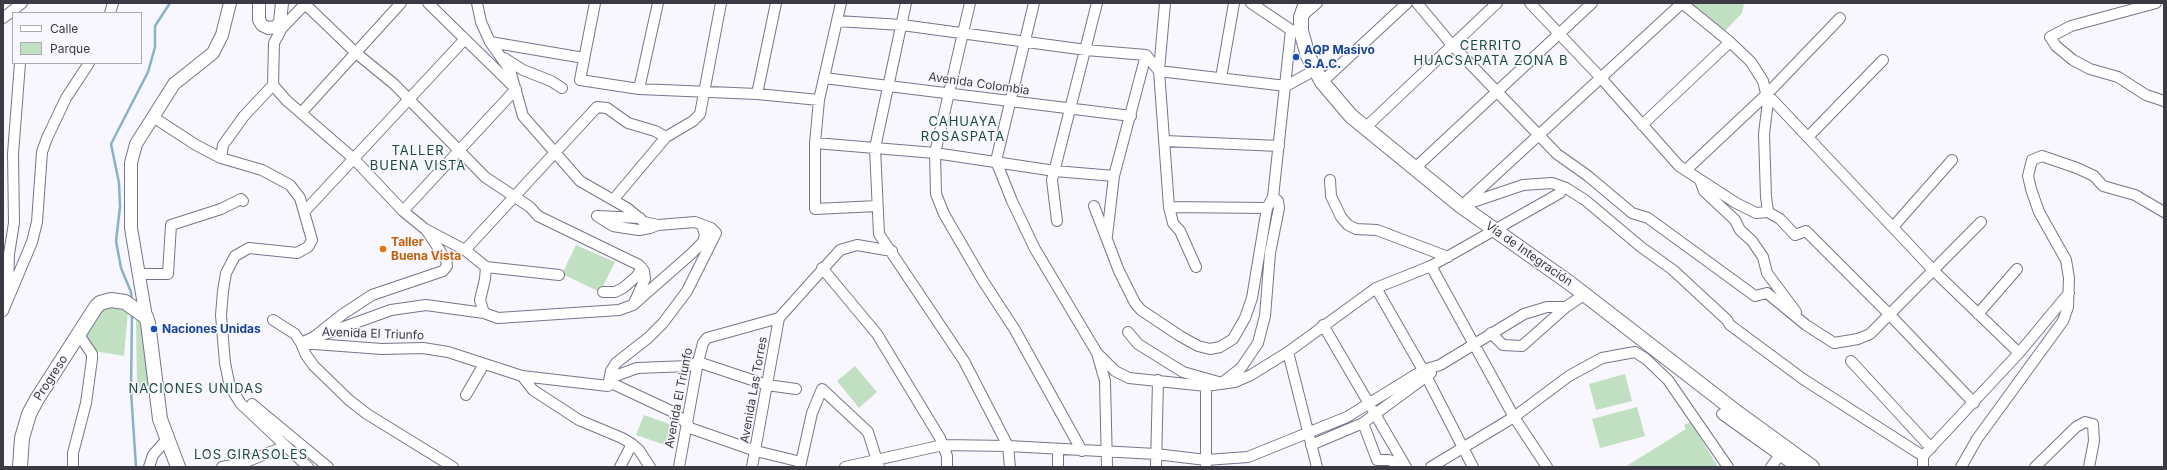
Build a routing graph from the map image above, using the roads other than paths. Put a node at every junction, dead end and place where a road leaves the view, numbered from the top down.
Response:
1 (22, 3) edge
2 (230, 3) edge
3 (259, 3) edge
4 (282, 3) edge
5 (305, 3) edge
6 (401, 3) edge
7 (428, 3) edge
8 (477, 3) edge
9 (595, 3) edge
10 (658, 3) edge
11 (721, 3) edge
12 (776, 3) edge
13 (841, 3) edge
14 (906, 3) edge
15 (970, 3) edge
16 (1034, 3) edge
17 (1097, 3) edge
18 (1165, 3) edge
19 (1234, 3) edge
20 (1251, 3) edge
21 (1306, 3) edge
22 (1317, 3) edge
23 (1407, 3) edge
24 (1417, 3) edge
25 (1498, 3) edge
26 (1530, 3) edge
27 (1592, 3) edge
28 (1682, 3) edge
29 (2156, 3) edge
30 (3, 18) edge
31 (1840, 18) dead end
32 (837, 21) junction
33 (902, 25) junction
34 (1297, 26) junction
35 (277, 31) junction
36 (963, 33) junction
37 (1559, 34) junction
38 (465, 39) junction
39 (490, 42) junction
40 (1026, 42) junction
41 (1730, 42) junction
42 (1452, 45) junction
43 (1086, 50) junction
44 (356, 53) junction
45 (1146, 55) junction
46 (503, 58) junction
47 (584, 58) junction
48 (1883, 60) dead end
49 (20, 64) edge
50 (88, 64) edge
51 (1315, 70) junction
52 (1159, 71) junction
53 (824, 78) junction
54 (1221, 78) junction
55 (1601, 78) junction
56 (1322, 82) junction
57 (273, 85) junction
58 (888, 86) junction
59 (1286, 86) junction
60 (562, 88) dead end
61 (516, 89) junction
62 (639, 89) junction
63 (950, 92) junction
64 (1497, 92) junction
65 (704, 93) junction
66 (757, 94) junction
67 (1767, 94) junction
68 (409, 100) junction
69 (819, 100) junction
70 (2164, 101) edge
71 (1011, 102) junction
72 (1071, 109) junction
73 (301, 113) junction
74 (1131, 116) junction
75 (153, 117) junction
76 (1642, 125) junction
77 (1365, 128) junction
78 (1539, 135) junction
79 (666, 137) junction
80 (1808, 137) junction
81 (1165, 141) junction
82 (815, 143) junction
83 (1278, 146) junction
84 (875, 148) junction
85 (459, 151) junction
86 (556, 152) junction
87 (935, 153) junction
88 (221, 158) junction
89 (354, 159) junction
90 (1952, 160) dead end
91 (996, 161) junction
92 (1414, 169) junction
93 (1686, 170) junction
94 (1055, 171) junction
95 (1114, 176) junction
96 (1330, 180) dead end
97 (1700, 180) junction
98 (1560, 193) dead end
99 (514, 196) junction
100 (1273, 197) junction
101 (613, 200) junction
102 (243, 201) dead end
103 (877, 206) junction
104 (1094, 206) dead end
105 (1461, 206) junction
106 (1169, 207) junction
107 (1267, 208) junction
108 (403, 211) junction
109 (304, 212) junction
110 (1768, 212) junction
111 (2164, 212) edge
112 (640, 218) junction
113 (1057, 221) dead end
114 (1981, 222) dead end
115 (658, 225) junction
116 (702, 225) junction
117 (1893, 227) junction
118 (425, 229) junction
119 (1495, 231) junction
120 (1107, 239) junction
121 (466, 250) junction
122 (892, 252) junction
123 (1448, 257) junction
124 (486, 266) junction
125 (1431, 266) junction
126 (1196, 267) dead end
127 (642, 268) junction
128 (822, 268) junction
129 (2017, 269) dead end
130 (1934, 271) junction
131 (139, 274) junction
132 (559, 275) dead end
133 (1376, 288) junction
134 (603, 292) dead end
135 (1584, 294) junction
136 (2069, 294) junction
137 (8, 297) junction
138 (633, 305) junction
139 (1566, 307) junction
140 (3, 311) edge
141 (484, 313) junction
142 (141, 314) junction
143 (1978, 314) junction
144 (1890, 315) junction
145 (780, 318) junction
146 (273, 320) dead end
147 (1323, 325) junction
148 (1806, 325) junction
149 (1128, 332) dead end
150 (1491, 333) junction
151 (79, 335) junction
152 (314, 337) junction
153 (301, 343) junction
154 (1475, 343) junction
155 (1288, 352) junction
156 (1097, 353) junction
157 (2019, 353) junction
158 (1851, 361) dead end
159 (698, 362) junction
160 (484, 364) junction
161 (1425, 374) junction
162 (522, 376) junction
163 (1158, 380) junction
164 (609, 382) junction
165 (1222, 383) junction
166 (767, 385) junction
167 (1206, 386) junction
168 (796, 389) dead end
169 (466, 395) dead end
170 (1369, 403) junction
171 (1974, 403) junction
172 (252, 404) dead end
173 (1722, 414) dead end
174 (1375, 415) junction
175 (1514, 417) junction
176 (1364, 423) junction
177 (688, 425) junction
178 (1308, 432) junction
179 (167, 439) junction
180 (632, 444) junction
181 (944, 445) junction
182 (1311, 445) junction
183 (286, 446) junction
184 (1008, 446) junction
185 (1462, 448) junction
186 (1931, 448) junction
187 (1058, 449) junction
188 (756, 451) junction
189 (1082, 451) junction
190 (1107, 452) junction
191 (1156, 454) junction
192 (1780, 455) junction
193 (1923, 456) junction
194 (1248, 457) junction
195 (1206, 463) edge
196 (800, 464) edge
197 (878, 464) edge
198 (240, 465) edge
199 (20, 467) edge
200 (73, 467) edge
201 (149, 467) edge
202 (178, 467) edge
203 (222, 467) edge
204 (308, 467) edge
205 (328, 467) edge
206 (453, 467) edge
207 (620, 467) edge
208 (650, 467) edge
209 (679, 467) edge
210 (752, 467) edge
211 (845, 467) edge
212 (947, 467) edge
213 (1010, 467) edge
214 (1058, 467) edge
215 (1107, 467) edge
216 (1156, 467) edge
217 (1250, 467) edge
218 (1317, 467) edge
219 (1406, 467) edge
220 (1431, 467) edge
221 (1472, 467) edge
222 (1547, 467) edge
223 (1728, 467) edge
224 (1770, 467) edge
225 (1796, 467) edge
226 (1812, 467) edge
227 (1922, 467) edge
228 (1961, 467) edge
229 (2035, 467) edge
230 (2089, 467) edge

1 - 30 street
2 - 75 street
3 - 35 street
4 - 35 street
5 - 35 street
5 - 44 street
6 - 44 street
7 - 38 street
8 - 39 street
9 - 47 street
10 - 62 street
11 - 65 street
12 - 66 street
13 - 32 street
14 - 33 street
15 - 36 street
16 - 40 street
17 - 43 street
18 - 52 street
19 - 54 street
20 - 34 street
21 - 34 main road
22 - 34 street
23 - 56 street
24 - 42 street
25 - 42 street
26 - 37 street
27 - 37 street
28 - 41 street
28 - 55 street
29 - 70 street
31 - 67 street
32 - 33 street
32 - 53 street
33 - 36 street
33 - 58 street
34 - 51 main road, Vía de Integración
34 - 59 street
35 - 57 street
36 - 40 street
36 - 63 street
37 - 55 street
37 - 64 street
38 - 61 street
38 - 68 street
39 - 46 street
39 - 47 street
40 - 43 street
40 - 71 street
41 - 67 street
41 - 76 street
42 - 64 street
42 - 77 street
43 - 45 street
43 - 72 street
44 - 68 street
44 - 73 street
45 - 52 street
45 - 74 street
46 - 60 street
46 - 61 street
47 - 62 street
48 - 80 street
49 - 137 street
50 - 137 street
51 - 56 main road, Vía de Integración
51 - 59 street
52 - 54 street
52 - 81 street
53 - 58 street, Avenida Colombia
53 - 69 street
54 - 59 street
55 - 76 street
55 - 78 street
56 - 77 main road, Vía de Integración
57 - 73 street
57 - 88 street
58 - 63 street, Avenida Colombia
58 - 84 street
59 - 83 street
61 - 85 street
61 - 86 street
62 - 65 street
63 - 71 street, Avenida Colombia
63 - 87 street
64 - 78 street
64 - 92 street
65 - 66 street
65 - 79 street
66 - 69 street
67 - 80 street
67 - 93 street
67 - 110 street
68 - 85 street
68 - 89 street
69 - 82 street
71 - 72 street, Avenida Colombia
71 - 91 street
72 - 74 street, Avenida Colombia
72 - 94 street
73 - 89 street
74 - 95 street
75 - 88 street
75 - 131 street
76 - 93 street
77 - 92 main road, Vía de Integración
78 - 105 street
78 - 148 street
79 - 86 street
79 - 101 street
80 - 117 street
81 - 83 street
81 - 106 street
82 - 84 street
82 - 103 street
83 - 100 street
84 - 87 street
84 - 103 street
85 - 99 street
85 - 108 street
86 - 99 street
86 - 101 street
87 - 91 street
87 - 189 street
88 - 109 street
89 - 108 street
89 - 109 street
90 - 117 street
91 - 94 street
91 - 156 street
92 - 105 main road, Vía de Integración
93 - 97 street
94 - 95 street
94 - 113 street
95 - 120 street
96 - 123 street
97 - 110 street
97 - 148 street
98 - 119 street
99 - 121 street
99 - 127 street
100 - 107 street
100 - 165 street
101 - 112 street
102 - 131 street
103 - 122 street
104 - 120 street
105 - 119 main road, Vía de Integración
105 - 193 street
106 - 107 street
106 - 126 street
107 - 120 street
108 - 118 street
109 - 183 street
110 - 144 street
111 - 136 street
112 - 115 street
112 - 115 street
114 - 130 street
115 - 116 street
116 - 138 street
116 - 164 street
117 - 130 street
118 - 121 street
118 - 152 street
119 - 123 street
119 - 135 main road, Vía de Integración
121 - 124 street
122 - 128 street
122 - 184 street
123 - 125 street
124 - 132 street
124 - 141 street
125 - 133 street
125 - 154 street
127 - 134 street
127 - 138 street
128 - 145 street
128 - 181 street
129 - 143 street
130 - 143 street
130 - 144 street
131 - 142 street
133 - 147 street
133 - 161 street
135 - 139 street
135 - 226 main road, Vía de Integración
136 - 157 street
136 - 228 street
137 - 140 street
138 - 141 street
139 - 150 street
139 - 150 street
141 - 152 street
142 - 151 main road, Progreso
142 - 179 main road
143 - 157 street
144 - 148 street
144 - 171 street
145 - 159 street, Avenida El Triunfo
145 - 166 street, Avenida Las Torres
146 - 153 street
147 - 155 street
147 - 170 street
149 - 165 street
150 - 154 street
151 - 199 main road, Progreso
151 - 200 street
152 - 153 street
153 - 160 street, Avenida El Triunfo
153 - 206 street
154 - 161 street
154 - 175 street
155 - 165 street
155 - 178 street
156 - 163 street
156 - 190 street
157 - 171 street
158 - 186 street
159 - 164 street
159 - 166 street
159 - 177 street, Avenida El Triunfo
160 - 162 street, Avenida El Triunfo
160 - 169 street
161 - 170 street
161 - 174 street
161 - 185 street
162 - 164 street, Avenida El Triunfo
162 - 180 street
163 - 167 street
163 - 191 street
164 - 177 street
165 - 167 street
166 - 168 street
166 - 188 street, Avenida Las Torres
167 - 195 street
170 - 174 street
170 - 178 street
171 - 186 street
172 - 205 street
173 - 192 street
174 - 176 street
174 - 219 street
175 - 185 street
175 - 222 street
175 - 223 street
176 - 182 street
176 - 219 street
177 - 188 street
177 - 209 street, Avenida El Triunfo
178 - 182 street
178 - 194 street
179 - 201 street
179 - 202 main road
180 - 207 street
180 - 208 street
181 - 184 street
181 - 197 street
181 - 212 street
182 - 218 street
183 - 198 street
183 - 204 street
184 - 187 street
184 - 213 street
185 - 220 street
185 - 221 street
186 - 193 street
187 - 189 street
187 - 214 street
188 - 196 street
188 - 210 street, Avenida Las Torres
189 - 190 street
190 - 191 street
190 - 215 street
191 - 195 street
191 - 216 street
192 - 224 street
192 - 225 street
193 - 227 street
194 - 195 street
194 - 217 street
196 - 197 street
197 - 211 street
198 - 203 street
229 - 230 street

